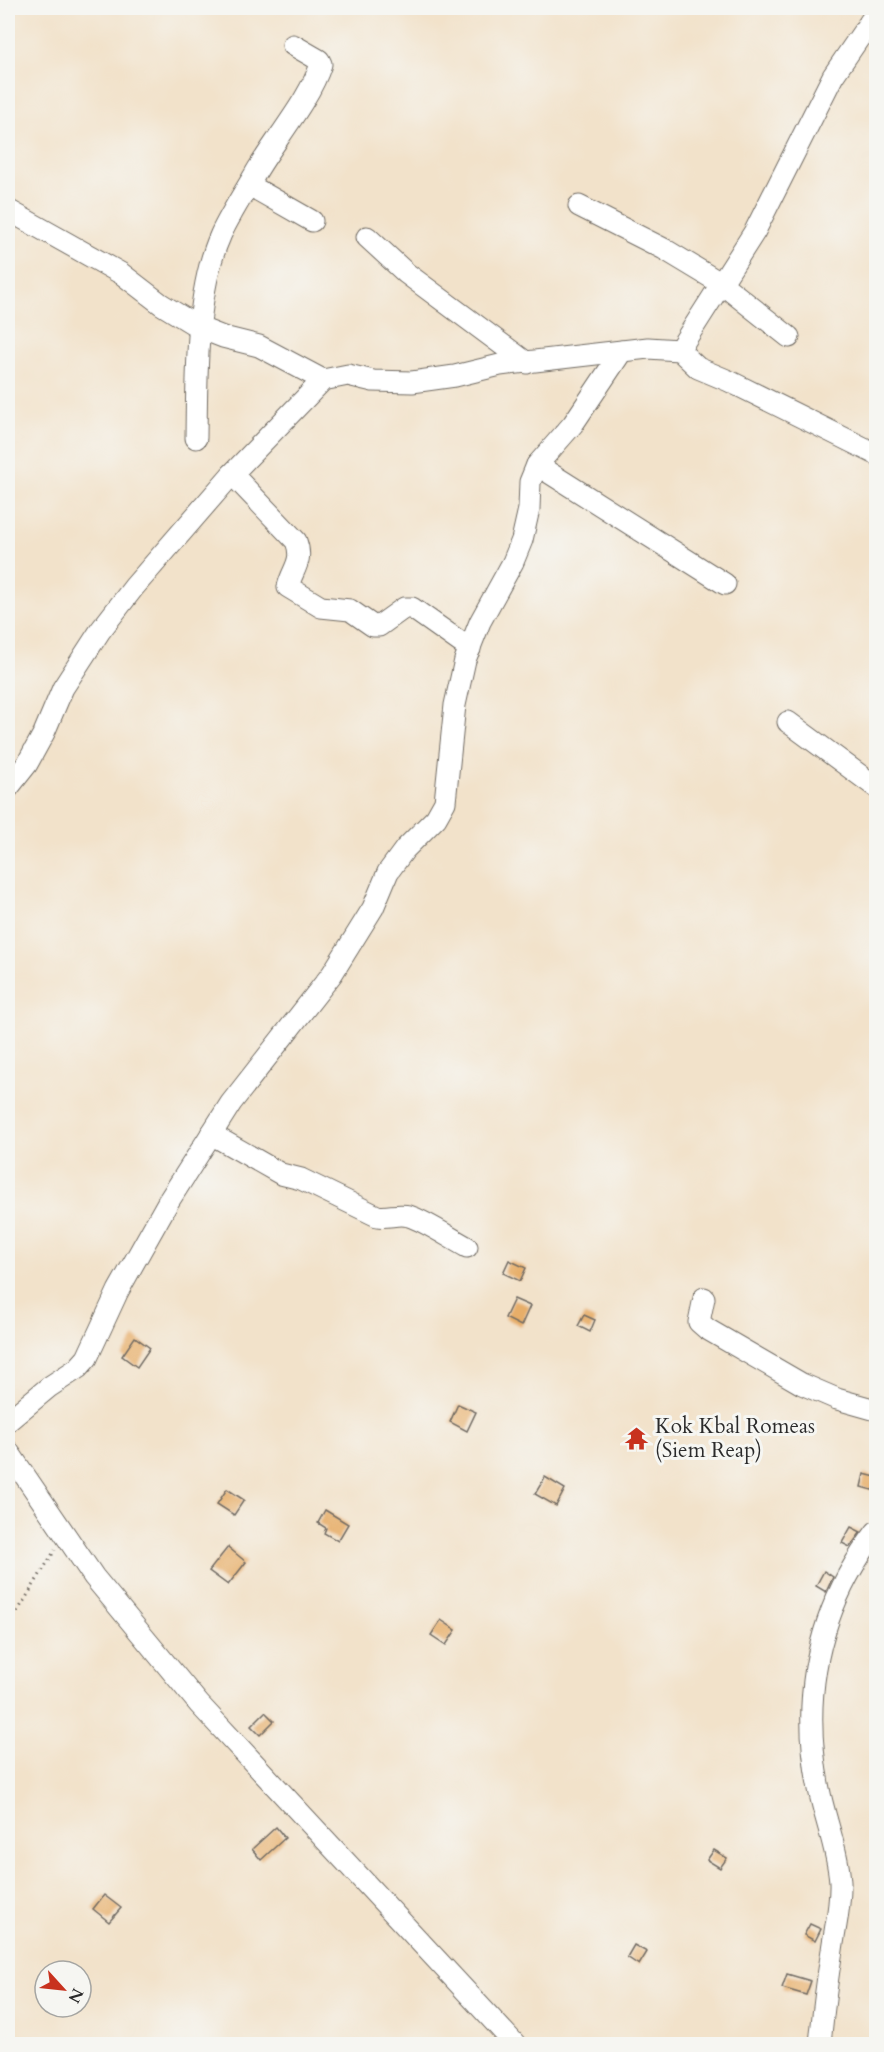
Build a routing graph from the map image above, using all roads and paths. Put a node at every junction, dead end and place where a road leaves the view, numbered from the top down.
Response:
1 (876, 13) edge
2 (293, 45) dead end
3 (249, 185) junction
4 (579, 207) dead end
5 (8, 210) edge
6 (312, 221) dead end
7 (367, 237) dead end
8 (722, 284) junction
9 (200, 328) junction
10 (789, 337) dead end
11 (679, 350) junction
12 (622, 351) junction
13 (527, 363) junction
14 (323, 380) junction
15 (196, 438) dead end
16 (876, 454) edge
17 (537, 465) junction
18 (232, 474) junction
19 (725, 584) dead end
20 (470, 649) junction
21 (788, 722) dead end
22 (876, 787) edge
23 (8, 788) edge
24 (211, 1134) junction
25 (467, 1247) dead end
26 (704, 1298) dead end
27 (876, 1410) edge
28 (8, 1421) edge
29 (8, 1451) edge
30 (876, 1532) edge
31 (64, 1536) junction
32 (8, 1627) edge
33 (515, 2044) edge
34 (820, 2044) edge

1 - 8 street
2 - 3 street
3 - 6 street
3 - 9 street
4 - 8 street
5 - 9 street
7 - 13 street
8 - 10 street
8 - 11 street
9 - 14 street
9 - 15 street
11 - 12 street
11 - 16 street
12 - 13 street
12 - 17 street
13 - 14 street
14 - 18 street
17 - 19 street
17 - 20 street
18 - 20 street
18 - 23 street
20 - 24 street
21 - 22 street
24 - 25 street
24 - 28 street
26 - 27 street
29 - 31 street
30 - 34 street
31 - 32 path
31 - 33 street

